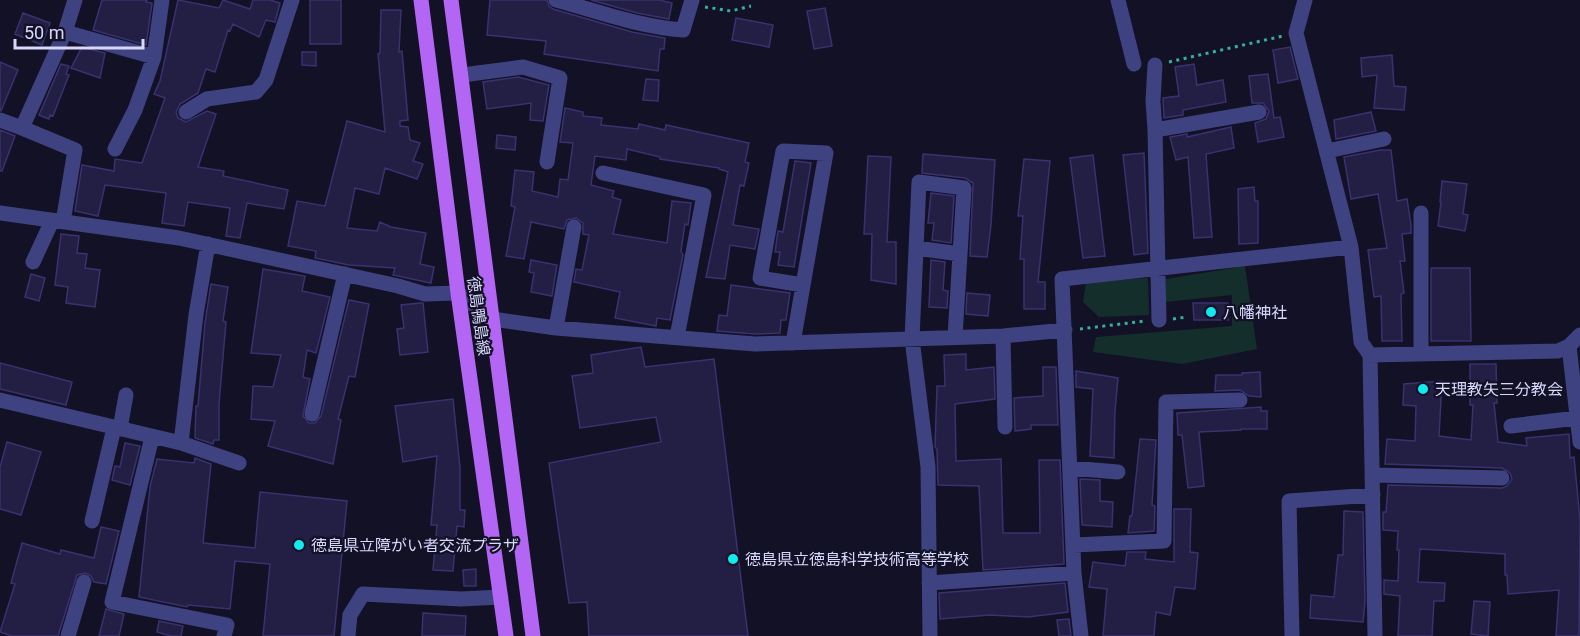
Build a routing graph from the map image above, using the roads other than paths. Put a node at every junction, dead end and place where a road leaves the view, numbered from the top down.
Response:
1 (75, 0) edge
2 (162, 0) edge
3 (292, 0) edge
4 (421, 0) edge
5 (451, 0) edge
6 (556, 0) edge
7 (1118, 0) edge
8 (1305, 0) edge
9 (692, 2) edge
10 (65, 32) junction
11 (154, 57) junction
12 (1134, 64) dead end
13 (1155, 65) road end
14 (462, 75) junction
15 (186, 112) dead end
16 (1259, 112) dead end
17 (0, 120) edge
18 (22, 128) junction
19 (1155, 130) junction
20 (1384, 139) dead end
21 (115, 149) dead end
22 (1327, 151) junction
23 (547, 162) dead end
24 (603, 173) dead end
25 (0, 213) edge
26 (1421, 213) dead end
27 (58, 221) junction
28 (574, 227) dead end
29 (208, 244) junction
30 (1351, 247) junction
31 (916, 248) junction
32 (960, 254) junction
33 (33, 262) dead end
34 (1158, 268) junction
35 (345, 274) junction
36 (803, 285) junction
37 (458, 293) junction
38 (492, 319) junction
39 (1159, 320) road end
40 (556, 328) junction
41 (1065, 330) junction
42 (1003, 336) junction
43 (677, 337) junction
44 (955, 338) junction
45 (912, 339) junction
46 (1575, 340) edge
47 (793, 343) junction
48 (1421, 354) junction
49 (1370, 355) junction
50 (126, 395) dead end
51 (0, 400) edge
52 (1240, 400) dead end
53 (312, 414) dead end
54 (1576, 418) junction
55 (1511, 426) dead end
56 (1005, 427) dead end
57 (117, 429) junction
58 (152, 437) junction
59 (1580, 442) edge
60 (181, 443) junction
61 (239, 463) dead end
62 (1070, 468) junction
63 (1118, 472) dead end
64 (1373, 475) junction
65 (1502, 478) dead end
66 (1373, 495) junction
67 (92, 521) dead end
68 (1073, 545) junction
69 (1074, 573) junction
70 (84, 582) dead end
71 (929, 583) junction
72 (501, 597) junction
73 (68, 636) edge
74 (224, 636) edge
75 (348, 636) edge
76 (506, 636) edge
77 (533, 636) edge
78 (930, 636) edge
79 (1081, 636) edge
80 (1292, 636) edge
81 (1375, 636) edge

1 - 10 street
2 - 11 street
3 - 15 street
4 - 37 main road, 徳島鴨島線
5 - 14 main road, 徳島鴨島線
6 - 9 street
7 - 12 street
8 - 22 street
10 - 11 street
10 - 18 street
11 - 21 street
13 - 19 street
14 - 23 street
14 - 38 main road, 徳島鴨島線
16 - 19 street
17 - 18 street
18 - 27 street
19 - 34 street
20 - 22 street
22 - 30 street
24 - 43 street
25 - 27 street
26 - 48 street
27 - 29 street
27 - 33 street
28 - 40 street
29 - 35 street
29 - 60 street
30 - 34 street
30 - 49 street
31 - 32 street
31 - 32 street
31 - 45 street
32 - 44 street
34 - 39 street
34 - 41 street
35 - 37 street
35 - 53 street
36 - 36 street
36 - 47 street
37 - 38 street
37 - 72 main road, 徳島鴨島線
38 - 40 street
38 - 77 main road, 徳島鴨島線
40 - 43 street
41 - 42 street
41 - 62 street
42 - 44 street
42 - 56 street
43 - 47 street
44 - 45 street
45 - 47 street
45 - 71 street
46 - 48 street
46 - 54 street
48 - 49 street
49 - 64 street
50 - 57 street
51 - 57 street
52 - 68 street
54 - 55 street
54 - 59 street
57 - 58 street
57 - 67 street
58 - 60 street
58 - 74 street
60 - 61 street
62 - 63 street
62 - 68 street
64 - 65 street
64 - 66 street
66 - 80 street
66 - 81 street
68 - 69 street
69 - 71 street
69 - 79 street
70 - 73 street
71 - 78 street
72 - 75 street
72 - 76 main road, 徳島鴨島線

